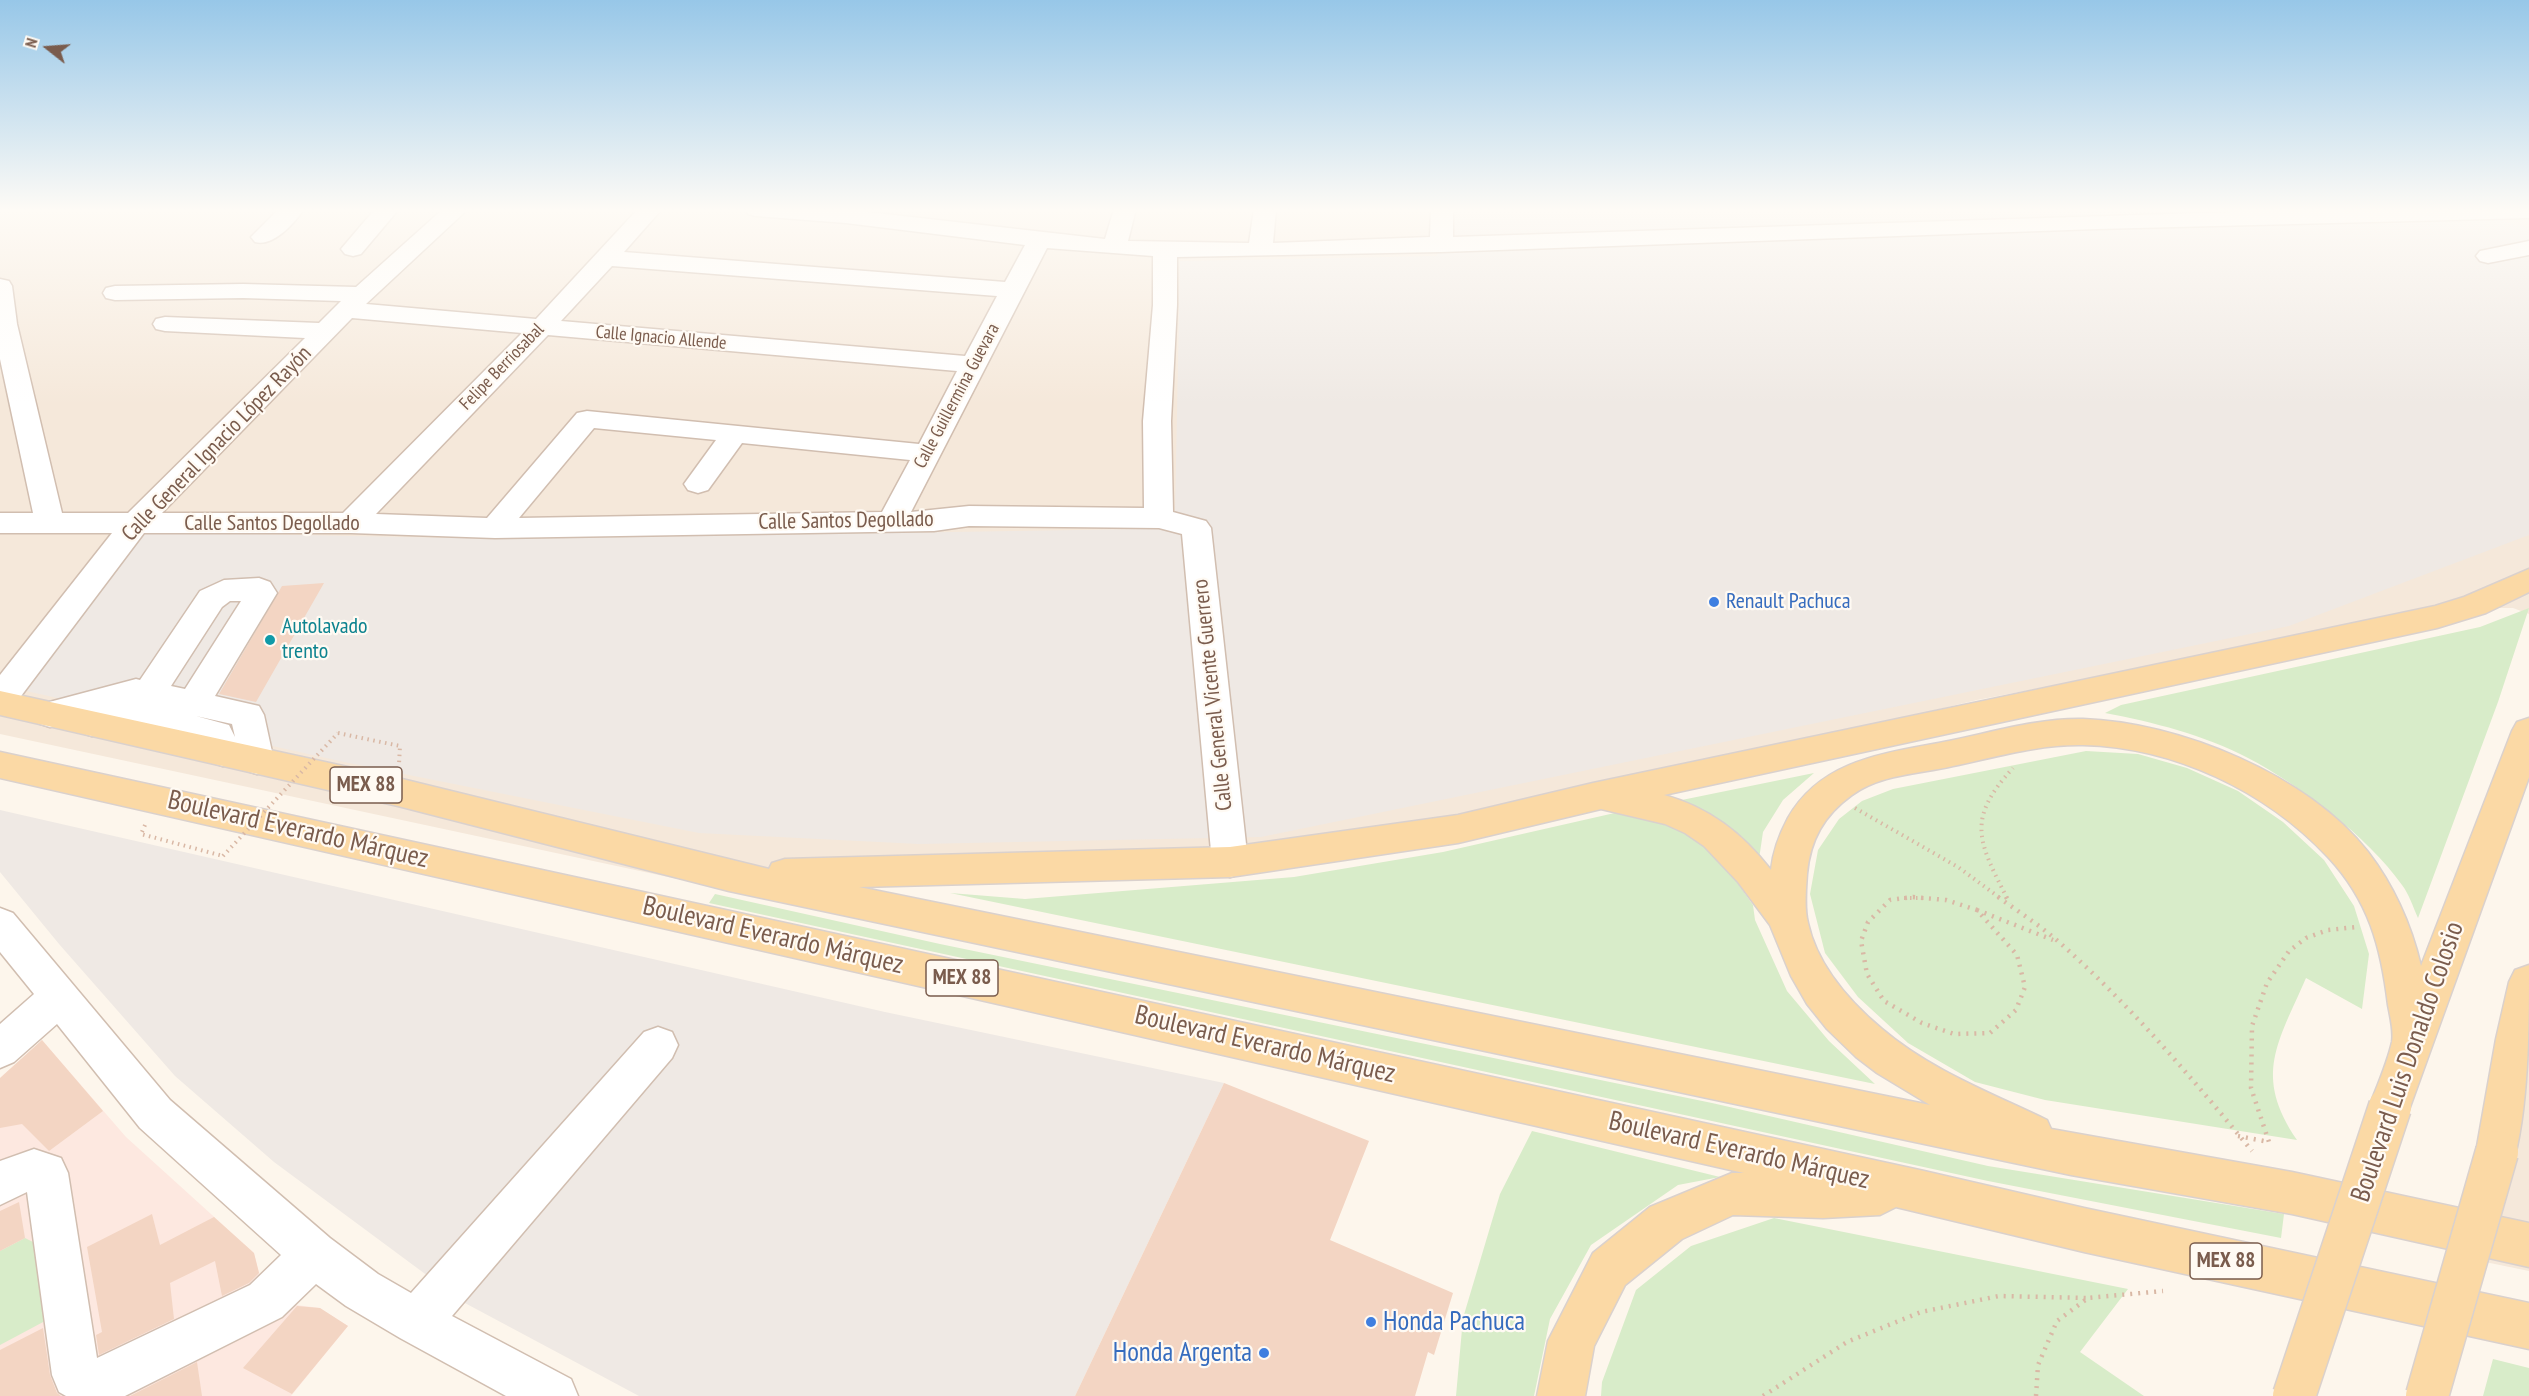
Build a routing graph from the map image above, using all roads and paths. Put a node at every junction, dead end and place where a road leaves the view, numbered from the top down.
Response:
1 (386, 274) edge
2 (589, 274) edge
3 (810, 274) edge
4 (1021, 274) edge
5 (1165, 274) edge
6 (0, 286) edge
7 (1013, 290) junction
8 (116, 293) dead end
9 (355, 302) junction
10 (165, 324) dead end
11 (541, 328) junction
12 (326, 332) junction
13 (974, 365) junction
14 (735, 434) junction
15 (926, 453) junction
16 (698, 484) dead end
17 (1159, 518) junction
18 (49, 521) junction
19 (892, 521) junction
20 (0, 523) edge
21 (351, 523) junction
22 (135, 524) junction
23 (495, 528) junction
24 (1196, 528) joint
25 (2529, 579) edge
26 (149, 693) junction
27 (0, 701) edge
28 (193, 703) junction
29 (50, 714) junction
30 (2529, 731) edge
31 (400, 746) dead end
32 (257, 761) junction
33 (2019, 762) dead end
34 (0, 765) edge
35 (1593, 797) junction
36 (1850, 805) dead end
37 (141, 834) dead end
38 (1230, 862) junction
39 (729, 876) junction
40 (2010, 904) junction
41 (1977, 910) junction
42 (1788, 920) junction
43 (0, 924) edge
44 (2395, 932) junction
45 (2059, 942) junction
46 (2529, 982) edge
47 (59, 997) junction
48 (2413, 1039) junction
49 (658, 1045) dead end
50 (0, 1049) edge
51 (2238, 1136) junction
52 (2253, 1152) dead end
53 (2071, 1154) junction
54 (0, 1184) edge
55 (1924, 1192) junction
56 (2529, 1245) edge
57 (314, 1254) junction
58 (2163, 1291) dead end
59 (2088, 1298) junction
60 (416, 1322) junction
61 (2529, 1326) edge
62 (554, 1396) edge
63 (1561, 1396) edge
64 (1763, 1396) edge
65 (2036, 1396) edge
66 (2294, 1396) edge
67 (2427, 1396) edge

1 - 9 street, Calle General Ignacio López Rayón
2 - 11 street, Felipe Berriosabal
3 - 7 street
4 - 7 street, Calle Guillermina Guevara
5 - 17 street
6 - 18 street
7 - 13 street, Calle Guillermina Guevara
8 - 9 street, Calle Ignacio Allende
9 - 11 street, Calle Ignacio Allende
9 - 12 street, Calle General Ignacio López Rayón
10 - 12 street
11 - 13 street, Calle Ignacio Allende
11 - 21 street, Felipe Berriosabal
12 - 22 street, Calle General Ignacio López Rayón
13 - 15 street, Calle Guillermina Guevara
14 - 15 street
14 - 16 street
14 - 23 street
15 - 19 street, Calle Guillermina Guevara
17 - 19 street, Calle Santos Degollado
17 - 24 street, Calle Santos Degollado
18 - 20 street, Calle Santos Degollado
18 - 22 street, Calle Santos Degollado
19 - 23 street, Calle Santos Degollado
21 - 22 street, Calle Santos Degollado
21 - 23 street, Calle Santos Degollado
22 - 27 street, Calle General Ignacio López Rayón
24 - 38 street, Calle General Vicente Guerrero
25 - 35 main road
26 - 28 street
26 - 28 street
26 - 29 street
27 - 29 main road, MEX 88
28 - 32 street
29 - 32 main road, MEX 88
30 - 48 main road, Boulevard Luis Donaldo Colosio
31 - 37 path, bridge
32 - 39 main road, MEX 88
33 - 40 path
34 - 55 main road, Boulevard Everardo Márquez / MEX 88
35 - 38 main road
35 - 42 main road
36 - 40 path
38 - 39 main road
39 - 53 main road, MEX 88
40 - 45 path
41 - 41 path
41 - 45 path
42 - 44 main road
42 - 53 main road
43 - 47 street
44 - 48 main road
44 - 51 path
45 - 51 path
46 - 67 main road, bridge
47 - 50 street
47 - 57 street
48 - 66 main road, Boulevard Luis Donaldo Colosio, bridge
49 - 60 street
51 - 52 path
53 - 56 main road, MEX 88
54 - 57 street
55 - 61 main road, Boulevard Everardo Márquez / MEX 88
55 - 63 main road
57 - 60 street
58 - 59 path
59 - 64 path
59 - 65 path
60 - 62 street

